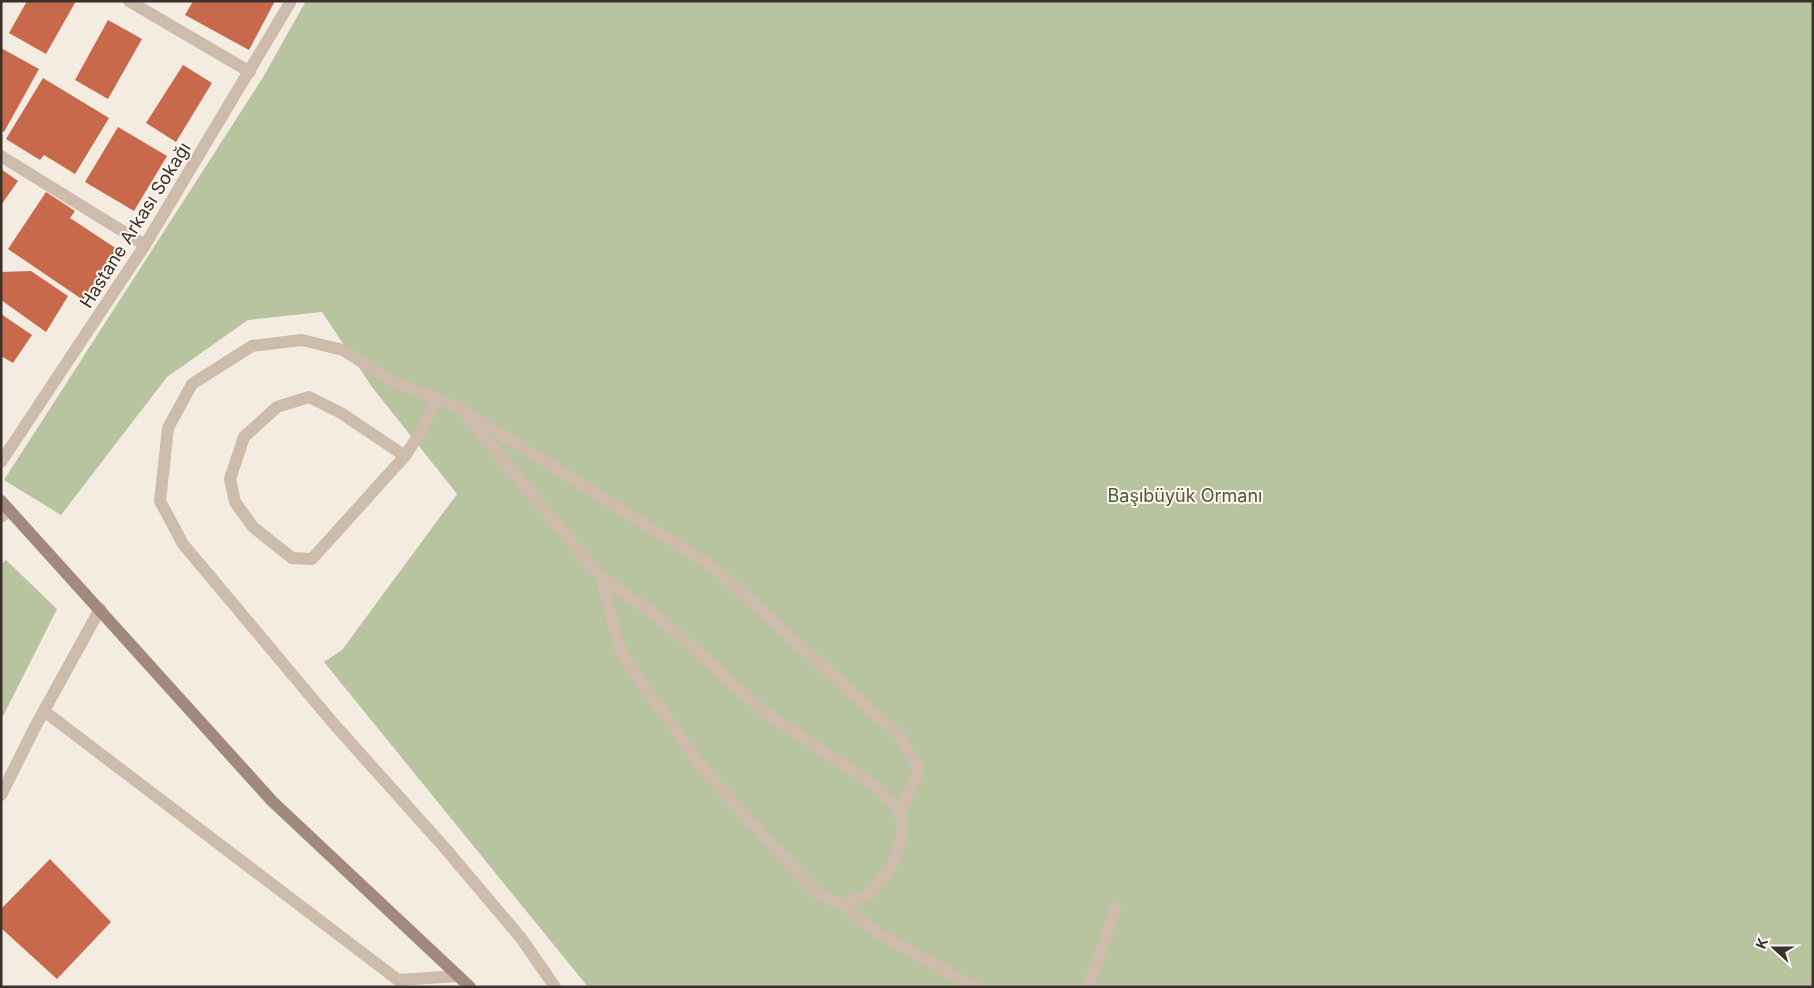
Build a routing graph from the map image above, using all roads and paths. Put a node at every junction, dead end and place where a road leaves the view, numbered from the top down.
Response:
1 (129, 1) edge
2 (291, 1) edge
3 (250, 72) junction
4 (1, 156) edge
5 (145, 245) junction
6 (437, 399) junction
7 (459, 407) junction
8 (405, 456) junction
9 (1, 462) edge
10 (4, 509) edge
11 (601, 577) junction
12 (100, 609) junction
13 (44, 711) junction
14 (1, 795) edge
15 (900, 812) junction
16 (842, 904) junction
17 (1116, 908) dead end
18 (458, 976) junction
19 (470, 987) edge
20 (555, 987) edge
21 (975, 987) edge
22 (1088, 987) edge

1 - 3 street
2 - 3 street, Hastane Arkası Sokağı
3 - 5 street, Hastane Arkası Sokağı
4 - 5 street
5 - 9 street, Hastane Arkası Sokağı
6 - 7 street
6 - 8 street
6 - 20 street
7 - 11 street
7 - 15 street
8 - 8 street
10 - 12 main road
11 - 15 street
11 - 16 street
12 - 13 street
12 - 18 main road
13 - 14 street
13 - 18 street
15 - 16 street
16 - 21 street
17 - 22 street
18 - 19 main road

